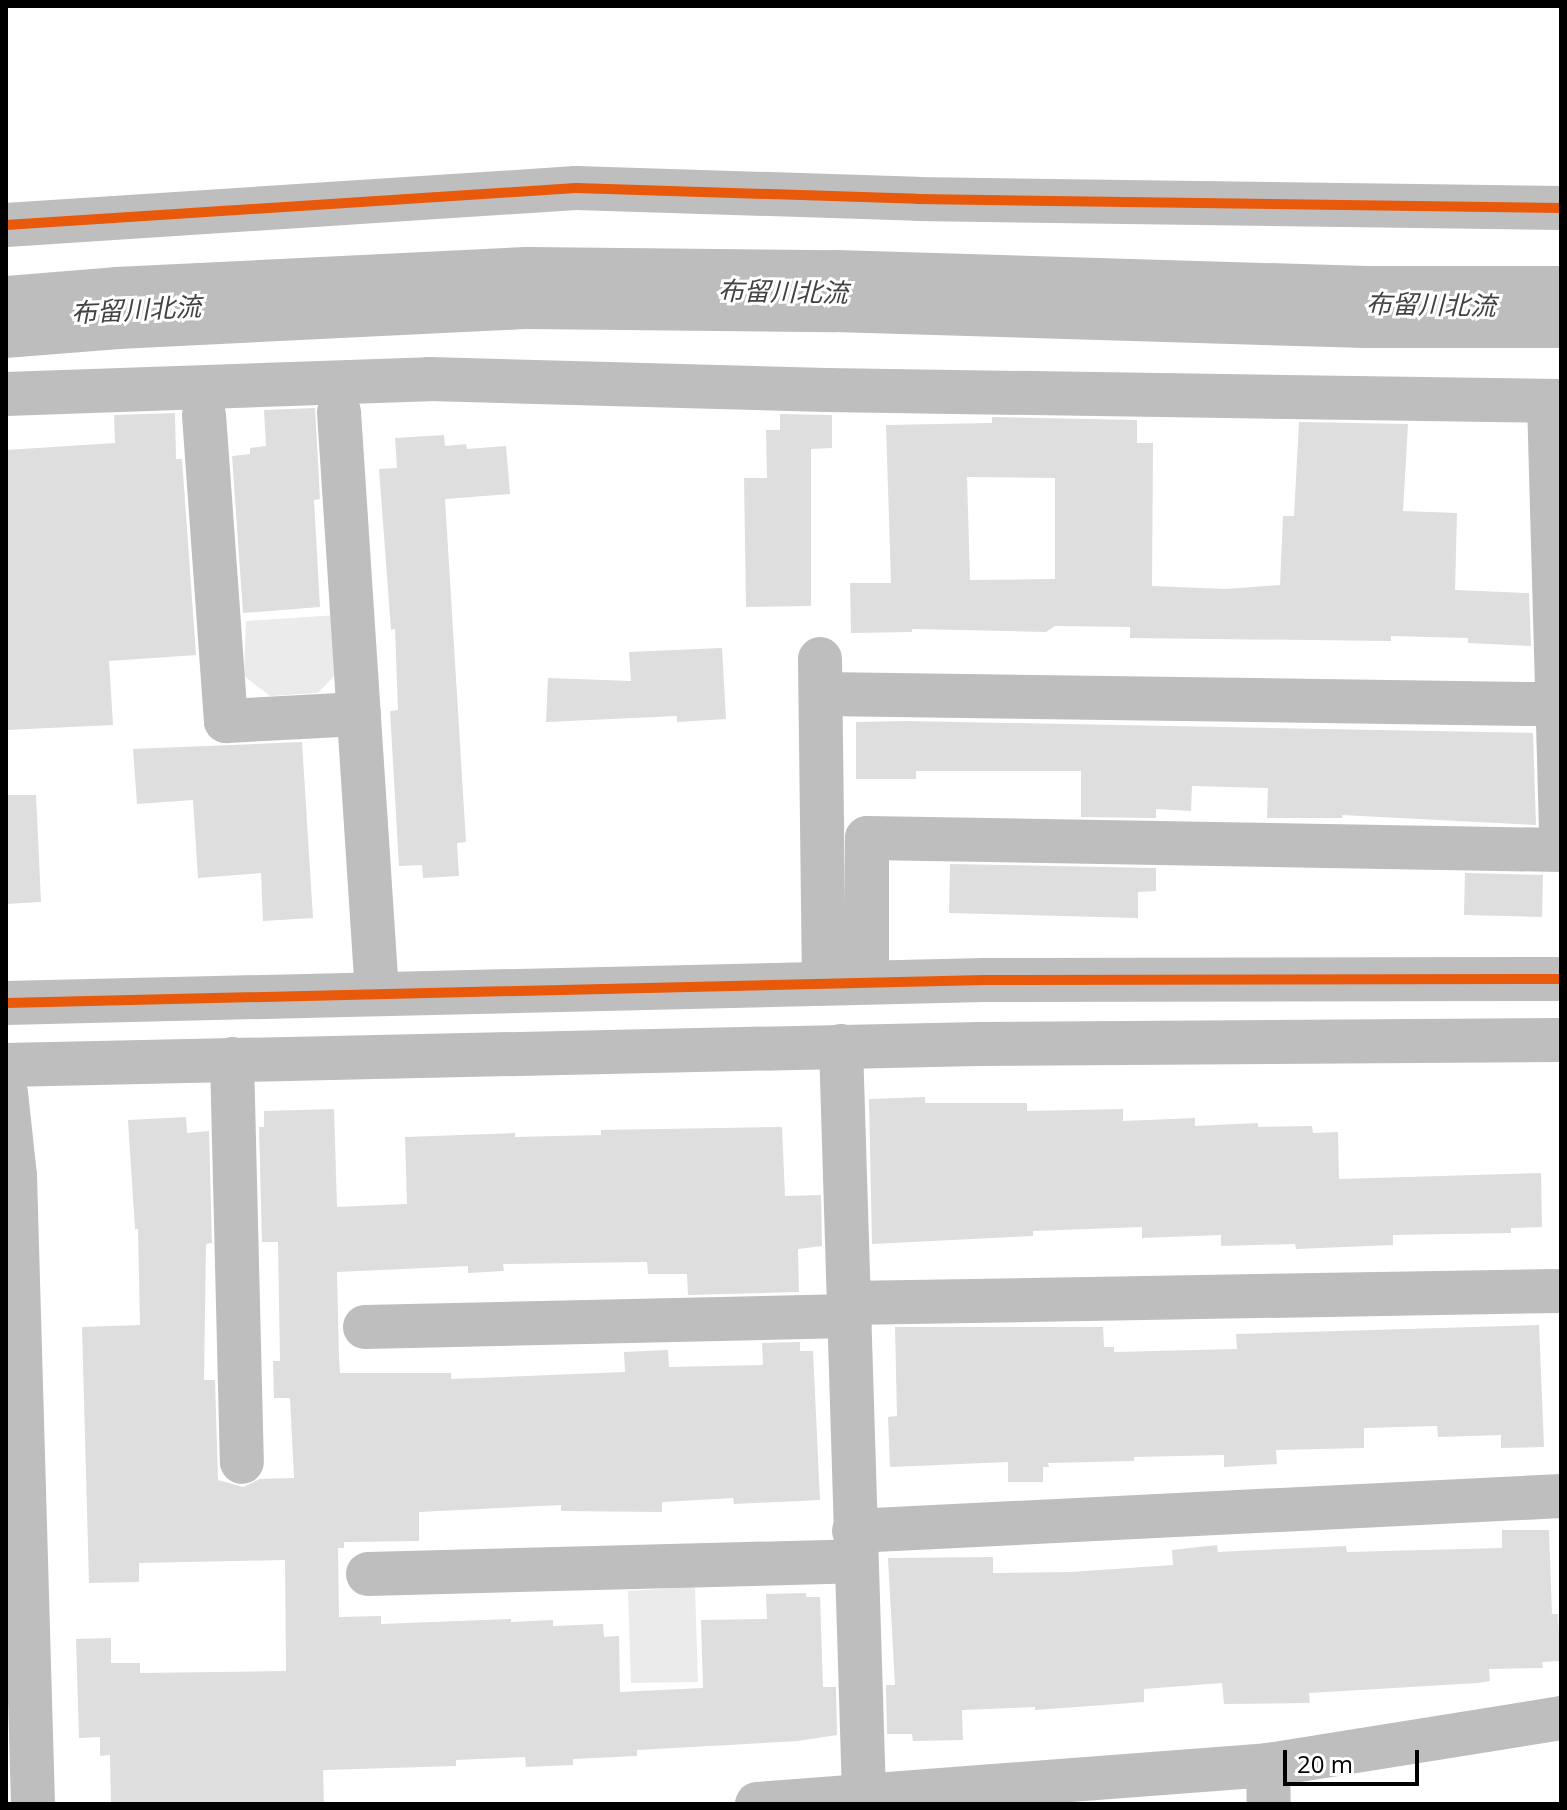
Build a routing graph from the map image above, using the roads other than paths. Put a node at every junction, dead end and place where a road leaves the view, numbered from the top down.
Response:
1 (1561, 208) edge
2 (6, 225) edge
3 (6, 394) edge
4 (1555, 401) edge
5 (339, 412) dead end
6 (204, 415) dead end
7 (1557, 538) edge
8 (1533, 704) dead end
9 (359, 714) junction
10 (1561, 841) edge
11 (1561, 850) edge
12 (1561, 979) edge
13 (867, 982) junction
14 (824, 983) junction
15 (377, 993) junction
16 (6, 1003) edge
17 (1561, 1040) edge
18 (841, 1046) junction
19 (232, 1059) junction
20 (6, 1065) edge
21 (6, 1093) edge
22 (1561, 1291) edge
23 (849, 1310) junction
24 (365, 1327) dead end
25 (242, 1462) dead end
26 (1561, 1496) edge
27 (854, 1546) junction
28 (368, 1574) dead end
29 (1561, 1718) edge
30 (1269, 1785) edge
31 (864, 1796) junction
32 (33, 1804) edge
33 (757, 1804) edge

1 - 2 street
3 - 4 street
4 - 7 street
5 - 9 street
6 - 9 street
7 - 10 street
8 - 14 street
9 - 15 street
11 - 13 street
12 - 13 street
13 - 14 street
14 - 15 street
15 - 16 street
17 - 18 street
18 - 19 street
18 - 23 street
19 - 20 street
19 - 25 street
21 - 32 street
22 - 23 street
23 - 24 street
23 - 27 street
26 - 27 street
27 - 28 street
27 - 31 street
29 - 30 street
30 - 31 street
31 - 33 street

